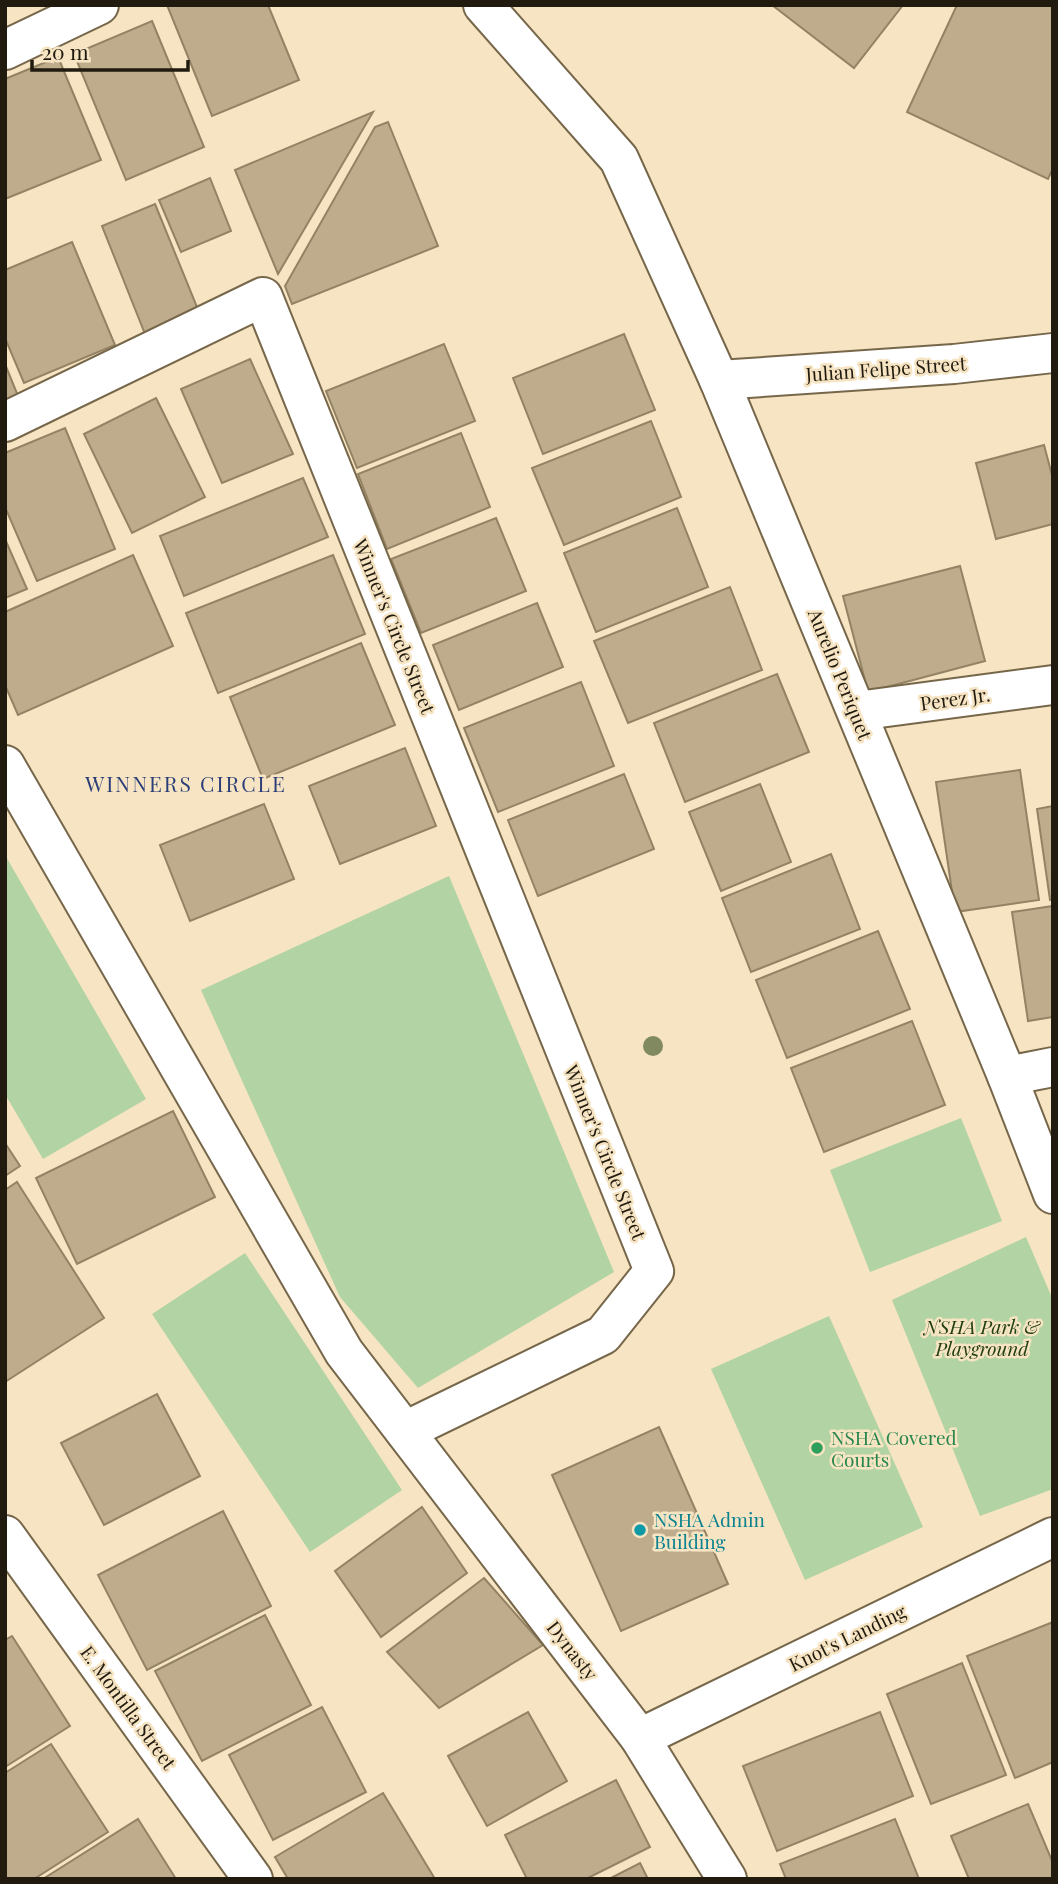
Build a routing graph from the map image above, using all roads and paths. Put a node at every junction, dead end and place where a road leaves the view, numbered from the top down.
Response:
1 (99, 5) edge
2 (483, 5) edge
3 (5, 50) edge
4 (1053, 353) edge
5 (719, 380) junction
6 (5, 422) edge
7 (1053, 685) edge
8 (857, 711) junction
9 (5, 765) edge
10 (1053, 1068) edge
11 (1007, 1076) junction
12 (1053, 1194) edge
13 (405, 1431) junction
14 (5, 1535) edge
15 (1053, 1536) edge
16 (640, 1738) junction
17 (253, 1879) edge
18 (727, 1879) edge

1 - 3 street
2 - 5 street, Aurelio Periquet
4 - 5 street, Julian Felipe Street
5 - 8 street, Aurelio Periquet
6 - 13 street, Winner's Circle Street
7 - 8 street, Perez Jr.
8 - 11 street, Aurelio Periquet
9 - 13 street
10 - 11 street
11 - 12 street, Aurelio Periquet
13 - 16 street, Dynasty
14 - 17 street, E. Montilla Street
15 - 16 street, Knot's Landing
16 - 18 street, Dynasty

